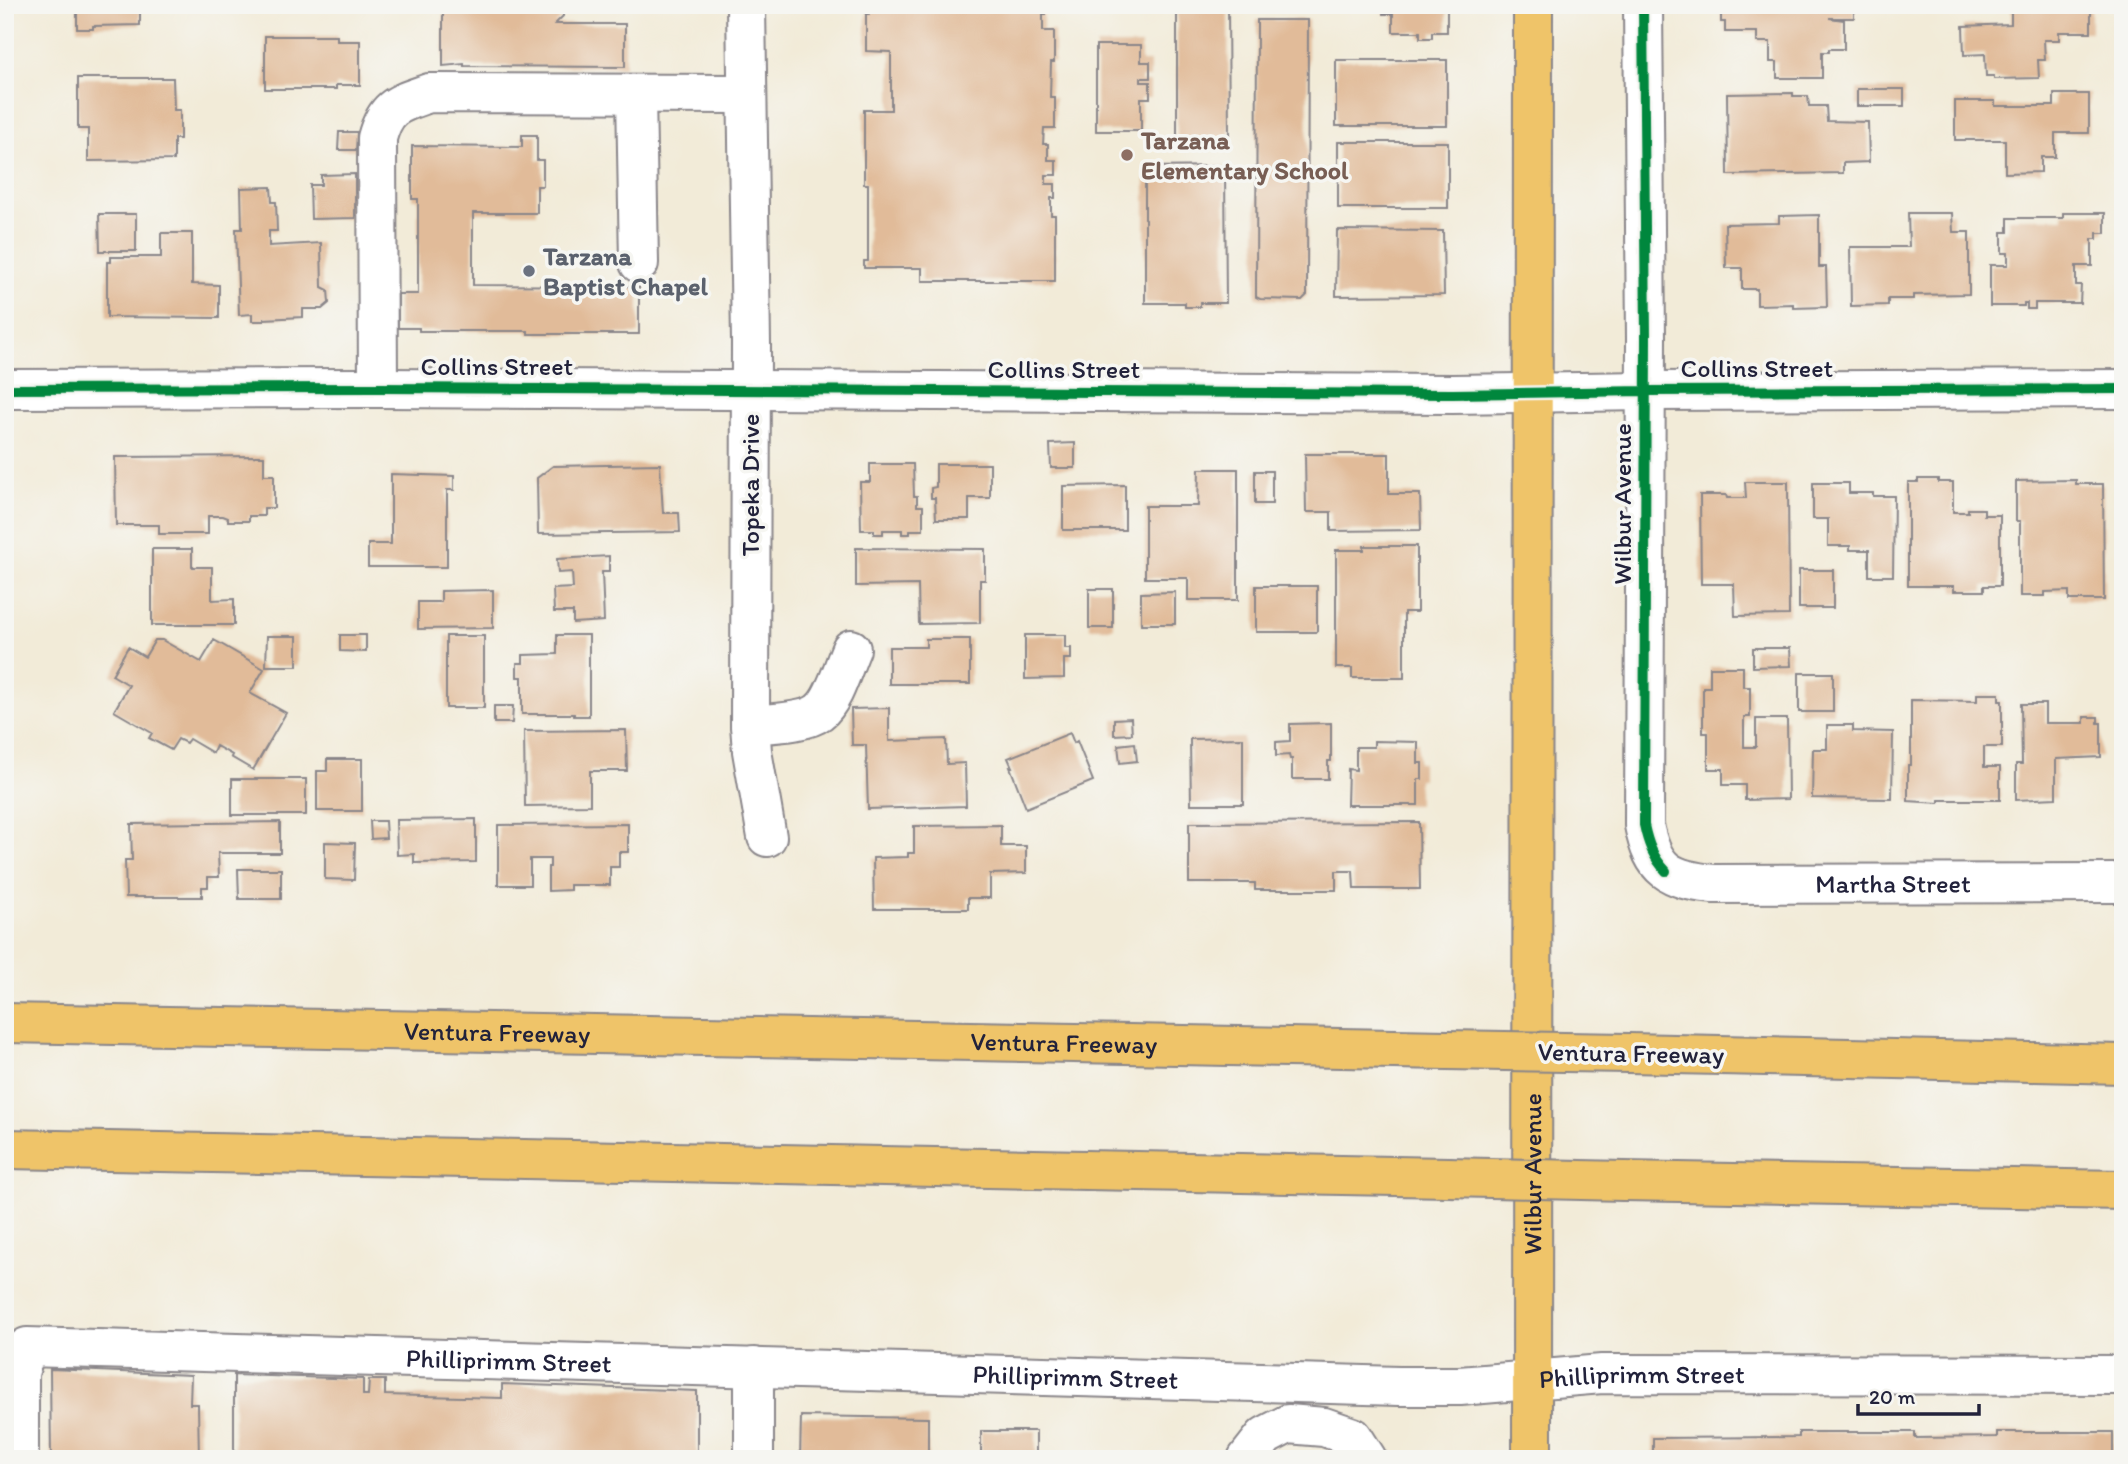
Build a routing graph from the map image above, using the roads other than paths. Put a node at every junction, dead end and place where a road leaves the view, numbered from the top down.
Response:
1 (746, 5) edge
2 (1533, 5) edge
3 (1643, 5) edge
4 (636, 94) junction
5 (746, 94) junction
6 (639, 263) dead end
7 (378, 388) junction
8 (5, 389) edge
9 (2123, 389) edge
10 (751, 391) junction
11 (1645, 391) junction
12 (1532, 392) junction
13 (851, 649) dead end
14 (750, 724) junction
15 (767, 837) dead end
16 (1666, 871) joint
17 (2123, 883) edge
18 (5, 1023) edge
19 (2123, 1064) edge
20 (5, 1149) edge
21 (2123, 1190) edge
22 (754, 1367) junction
23 (2123, 1375) edge
24 (1531, 1380) junction
25 (19, 1459) edge
26 (754, 1459) edge
27 (1247, 1459) edge
28 (1367, 1459) edge
29 (1532, 1459) edge

1 - 5 street, Topeka Drive
2 - 12 main road, Wilbur Avenue
3 - 11 street, Wilbur Avenue
4 - 5 street
4 - 6 street
4 - 7 street
5 - 10 street, Topeka Drive
7 - 8 street, Collins Street
7 - 10 street, Collins Street
9 - 11 street, Collins Street
10 - 12 street, Collins Street
10 - 14 street, Topeka Drive
11 - 12 street, Collins Street
11 - 16 street, Wilbur Avenue
12 - 24 main road, Wilbur Avenue
13 - 14 street
14 - 15 street, Topeka Drive
16 - 17 street, Martha Street
18 - 19 main road, Ventura Freeway, bridge
20 - 21 main road, bridge
22 - 24 street, Philliprimm Street
22 - 25 street, Philliprimm Street
22 - 26 street
23 - 24 street, Philliprimm Street
24 - 29 main road, Wilbur Avenue
27 - 28 street

